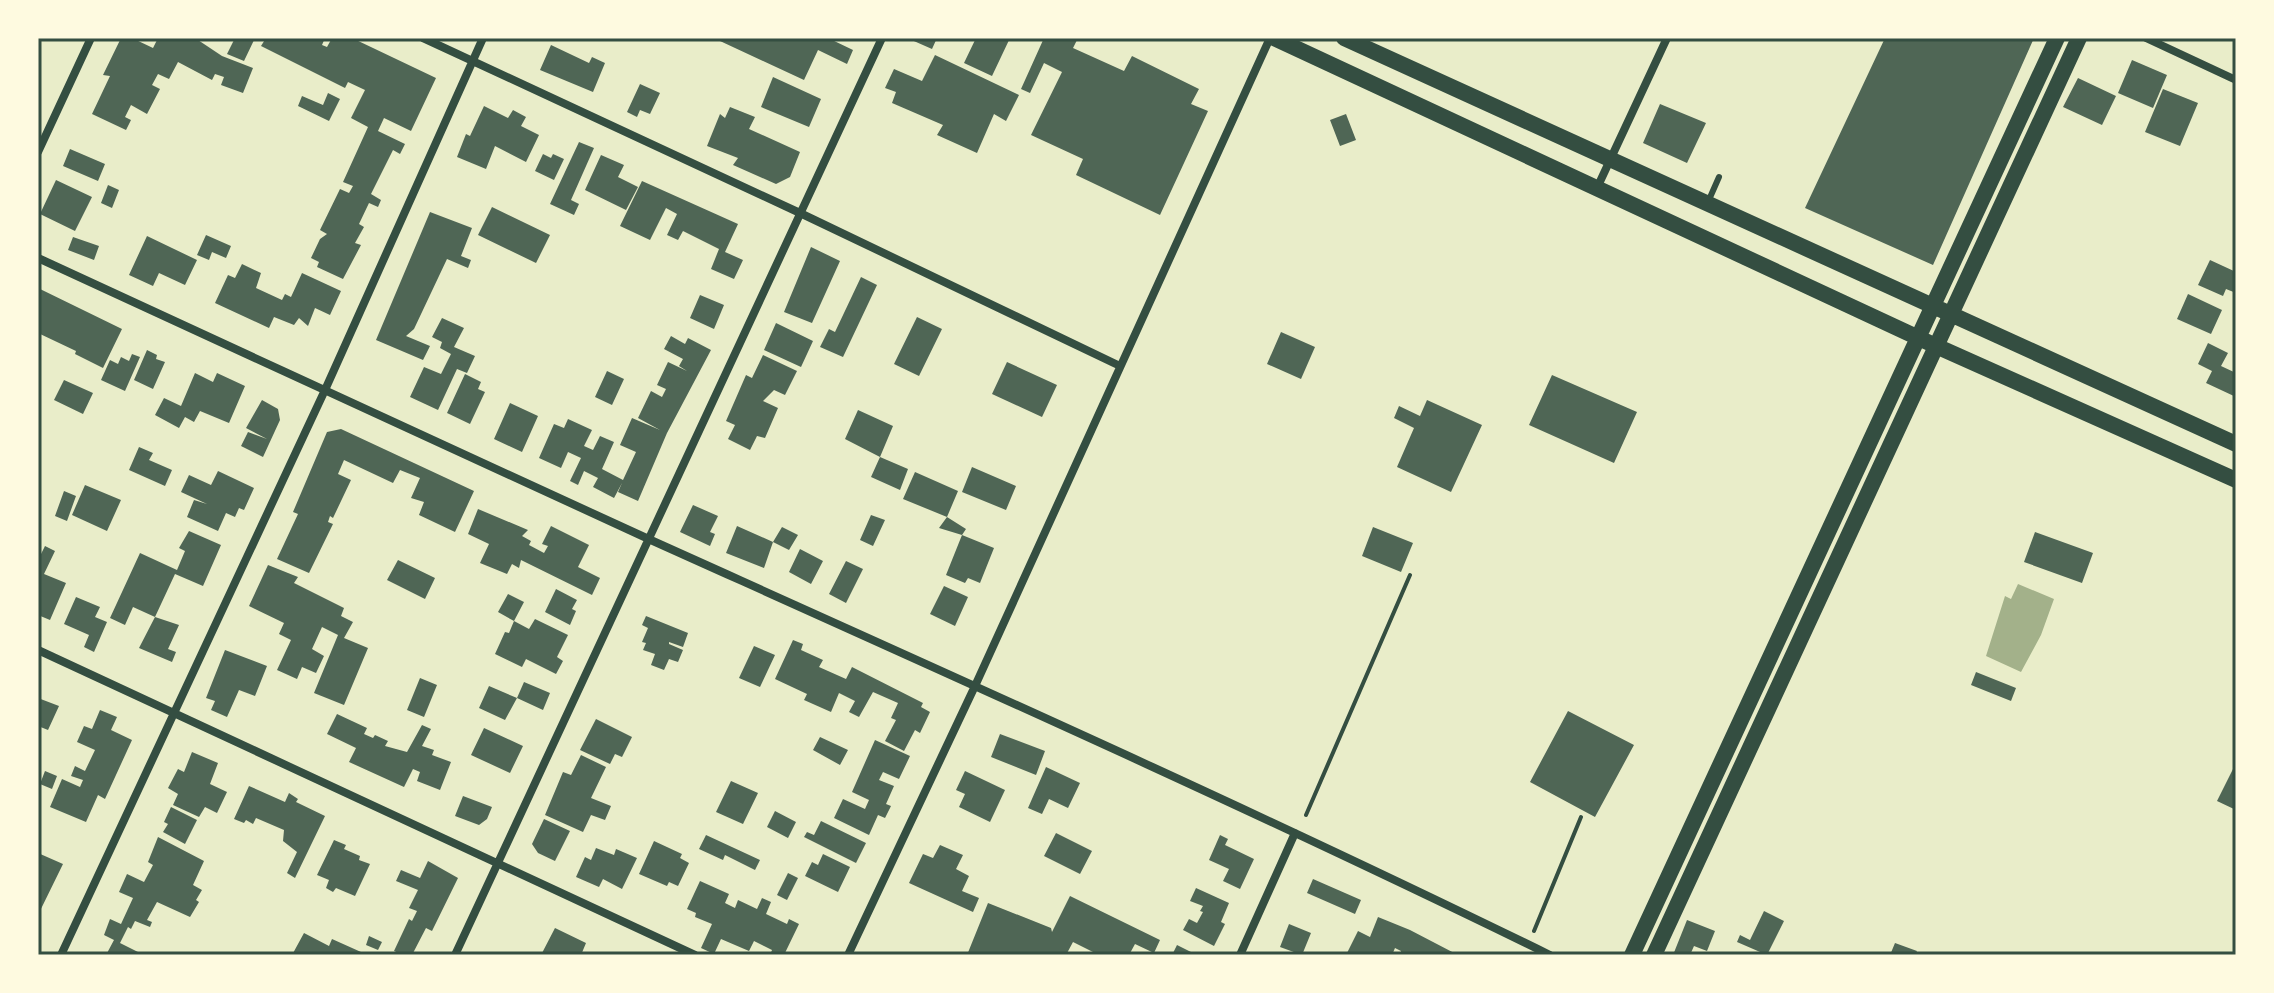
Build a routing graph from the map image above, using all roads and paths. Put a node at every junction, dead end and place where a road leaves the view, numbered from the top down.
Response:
1 (91, 38) edge
2 (423, 38) edge
3 (483, 38) edge
4 (882, 38) edge
5 (1272, 38) edge
6 (1344, 38) edge
7 (1667, 38) edge
8 (2057, 38) edge
9 (2079, 38) edge
10 (2146, 38) edge
11 (473, 61) junction
12 (2236, 80) edge
13 (38, 152) edge
14 (1610, 161) junction
15 (1719, 177) dead end
16 (1597, 189) junction
17 (1708, 202) junction
18 (800, 213) junction
19 (38, 258) edge
20 (1933, 304) junction
21 (1951, 313) junction
22 (1918, 337) junction
23 (1936, 346) junction
24 (1120, 366) junction
25 (325, 390) junction
26 (2236, 444) edge
27 (2236, 480) edge
28 (648, 539) junction
29 (1410, 575) dead end
30 (38, 650) edge
31 (975, 686) junction
32 (173, 712) junction
33 (1306, 815) dead end
34 (1581, 817) dead end
35 (1295, 833) junction
36 (498, 862) junction
37 (1528, 945) junction
38 (61, 955) edge
39 (455, 955) edge
40 (695, 955) edge
41 (848, 955) edge
42 (1240, 955) edge
43 (1550, 955) edge
44 (1632, 955) edge
45 (1654, 955) edge

1 - 13 street
2 - 11 street
3 - 11 street
4 - 18 street
5 - 16 main road
5 - 24 street
6 - 14 main road
7 - 14 street
8 - 20 main road
9 - 21 main road
10 - 12 street
11 - 18 street
11 - 25 street
14 - 16 street
14 - 17 main road
15 - 17 lane
16 - 22 main road
17 - 20 main road
18 - 24 street
18 - 28 street
19 - 25 street
20 - 21 main road
20 - 22 main road
21 - 23 main road
21 - 26 main road
22 - 23 main road
22 - 44 main road
23 - 27 main road
23 - 45 main road
24 - 31 street
25 - 28 street
25 - 32 street
28 - 31 street
28 - 36 street
29 - 33 path
30 - 32 street
31 - 35 street
31 - 41 street
32 - 36 street
32 - 38 street
34 - 37 path
35 - 37 street
35 - 42 street
36 - 39 street
36 - 40 street
37 - 43 street

